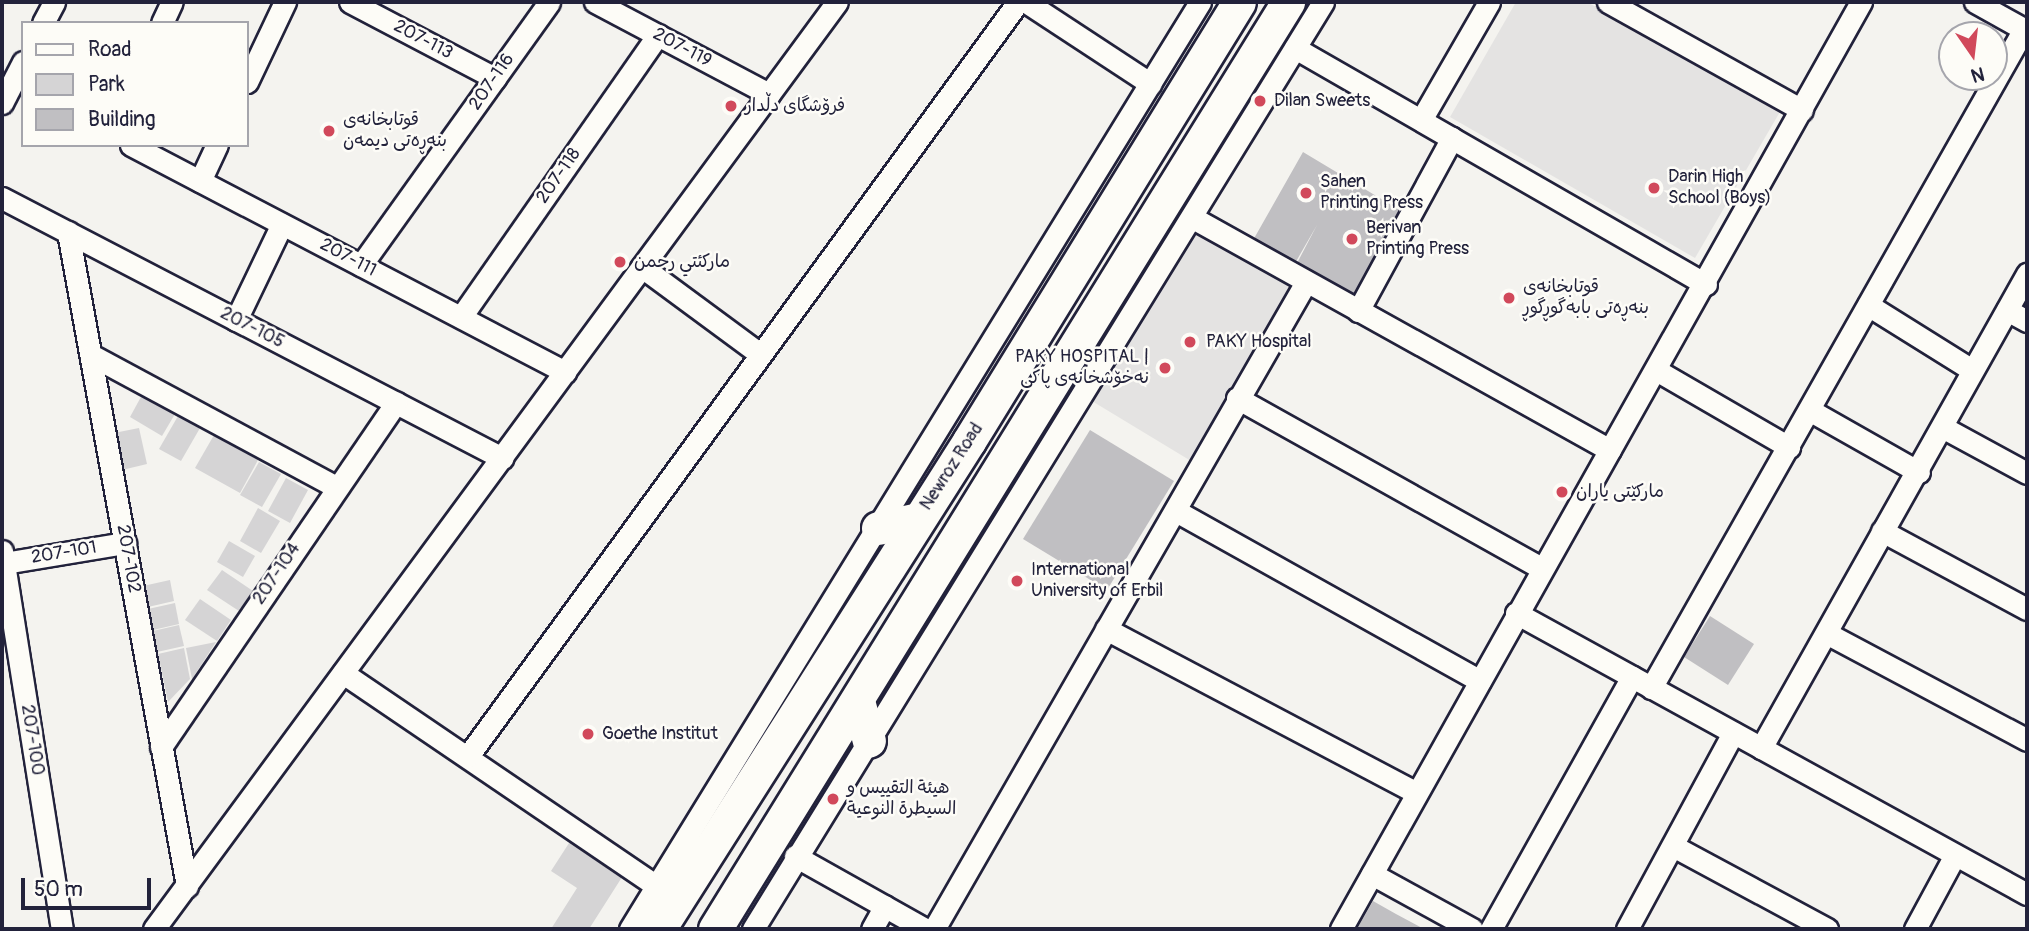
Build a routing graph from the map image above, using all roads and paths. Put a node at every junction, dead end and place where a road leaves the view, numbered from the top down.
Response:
1 (54, 2) edge
2 (172, 2) edge
3 (285, 2) edge
4 (350, 2) edge
5 (549, 2) edge
6 (595, 2) edge
7 (837, 2) edge
8 (1018, 2) edge
9 (1026, 2) edge
10 (1200, 2) edge
11 (1239, 2) edge
12 (1288, 2) edge
13 (1323, 2) edge
14 (1489, 2) edge
15 (1608, 2) edge
16 (1861, 2) edge
17 (1975, 2) edge
18 (44, 21) edge
19 (163, 21) edge
20 (2026, 30) edge
21 (658, 35) junction
22 (1295, 48) junction
23 (495, 78) junction
24 (248, 80) edge
25 (1151, 84) junction
26 (17, 86) edge
27 (769, 94) junction
28 (2, 103) edge
29 (1802, 110) junction
30 (1421, 120) junction
31 (1452, 138) junction
32 (135, 147) edge
33 (216, 147) edge
34 (200, 181) junction
35 (2, 198) edge
36 (1193, 218) junction
37 (1151, 220) junction
38 (282, 224) junction
39 (68, 232) junction
40 (1180, 239) junction
41 (361, 265) junction
42 (642, 267) junction
43 (2027, 274) edge
44 (1306, 282) junction
45 (1706, 284) junction
46 (1868, 305) junction
47 (2007, 310) junction
48 (1358, 311) junction
49 (461, 317) junction
50 (236, 320) junction
51 (2027, 321) edge
52 (760, 354) junction
53 (91, 355) junction
54 (1656, 370) junction
55 (1972, 370) junction
56 (565, 372) junction
57 (1237, 398) junction
58 (396, 403) junction
59 (1811, 411) junction
60 (977, 428) junction
61 (1944, 428) junction
62 (1021, 434) junction
63 (1789, 447) junction
64 (1610, 450) junction
65 (502, 458) junction
66 (1000, 468) junction
67 (1919, 472) junction
68 (2027, 472) edge
69 (336, 487) junction
70 (1176, 511) junction
71 (918, 519) junction
72 (877, 528) junction
73 (1882, 531) junction
74 (125, 543) junction
75 (3, 568) edge
76 (1541, 568) junction
77 (2027, 609) edge
78 (1516, 613) junction
79 (1106, 629) junction
80 (1828, 634) junction
81 (343, 673) junction
82 (1480, 681) junction
83 (1642, 682) junction
84 (858, 701) junction
85 (1733, 733) junction
86 (2027, 740) edge
87 (869, 741) junction
88 (161, 747) junction
89 (1761, 748) junction
90 (468, 756) junction
91 (734, 760) junction
92 (1415, 792) junction
93 (738, 804) junction
94 (1673, 846) junction
95 (1955, 855) junction
96 (795, 856) junction
97 (1372, 874) junction
98 (187, 886) junction
99 (656, 886) junction
100 (2027, 894) edge
101 (885, 906) junction
102 (62, 929) edge
103 (154, 929) edge
104 (630, 929) edge
105 (659, 929) edge
106 (715, 929) edge
107 (753, 929) edge
108 (872, 929) edge
109 (925, 929) edge
110 (934, 929) edge
111 (1341, 929) edge
112 (1472, 929) edge
113 (1491, 929) edge
114 (1627, 929) edge
115 (1827, 929) edge
116 (1915, 929) edge

1 - 18 street
2 - 19 street
3 - 24 street
4 - 23 street, 207-113
5 - 23 street, 207-116
6 - 21 street, 207-119
7 - 27 street
8 - 52 street
9 - 25 street
10 - 25 street
11 - 60 main road, Newroz Road
12 - 37 main road
13 - 22 street
14 - 30 street
15 - 29 street
16 - 29 street
17 - 20 street
20 - 46 street
21 - 27 street, 207-119
21 - 49 street, 207-118
22 - 30 street
22 - 36 street
23 - 41 street, 207-116
25 - 72 street
26 - 28 street
27 - 42 street
29 - 45 street
30 - 31 street
31 - 45 street
31 - 48 street
32 - 34 street, 207-111
33 - 34 street
34 - 38 street, 207-111
35 - 39 street, 207-105
36 - 40 street
36 - 44 street
37 - 40 street
37 - 62 main road
38 - 41 street, 207-111
38 - 50 street
39 - 50 street, 207-105
39 - 53 street, 207-102
40 - 87 street
41 - 49 street, 207-111
42 - 52 street
42 - 56 street
43 - 47 street
44 - 48 street
44 - 57 street
45 - 54 street
46 - 55 street
46 - 59 street
47 - 51 street
47 - 55 street
48 - 64 street
49 - 56 street, 207-111
50 - 58 street, 207-105
52 - 90 street
53 - 69 street
53 - 74 street, 207-102
54 - 63 street
54 - 64 street
55 - 61 street
56 - 65 street
57 - 70 street
57 - 76 street
58 - 65 street, 207-105
58 - 69 street, 207-104
59 - 63 street
59 - 67 street
60 - 62 main road
60 - 66 main road
60 - 71 main road, Newroz Road
61 - 67 street
61 - 68 street
62 - 66 main road
63 - 83 street
64 - 76 street
65 - 81 street
66 - 84 main road
67 - 73 street
69 - 88 street, 207-104
70 - 79 street
70 - 82 street
71 - 72 main road
71 - 93 main road, Newroz Road
72 - 91 street
73 - 77 street
73 - 80 street
74 - 75 street, 207-101
74 - 88 street, 207-102
75 - 102 street, 207-100
76 - 78 street
78 - 82 street
78 - 83 street
79 - 92 street
79 - 110 street
80 - 86 street
80 - 89 street
81 - 90 street
81 - 98 street
82 - 92 street
83 - 85 street
83 - 113 street
84 - 87 main road
84 - 106 main road
85 - 89 street
85 - 94 street
87 - 96 street
88 - 98 street, 207-102
89 - 95 street
90 - 99 street
91 - 93 main road
91 - 99 street
92 - 97 street
93 - 105 main road, Newroz Road
94 - 114 street
94 - 115 street
95 - 100 street
95 - 116 street
96 - 101 street
96 - 107 street
97 - 111 street
97 - 112 street
98 - 103 street
99 - 104 street
101 - 108 street
101 - 109 street

